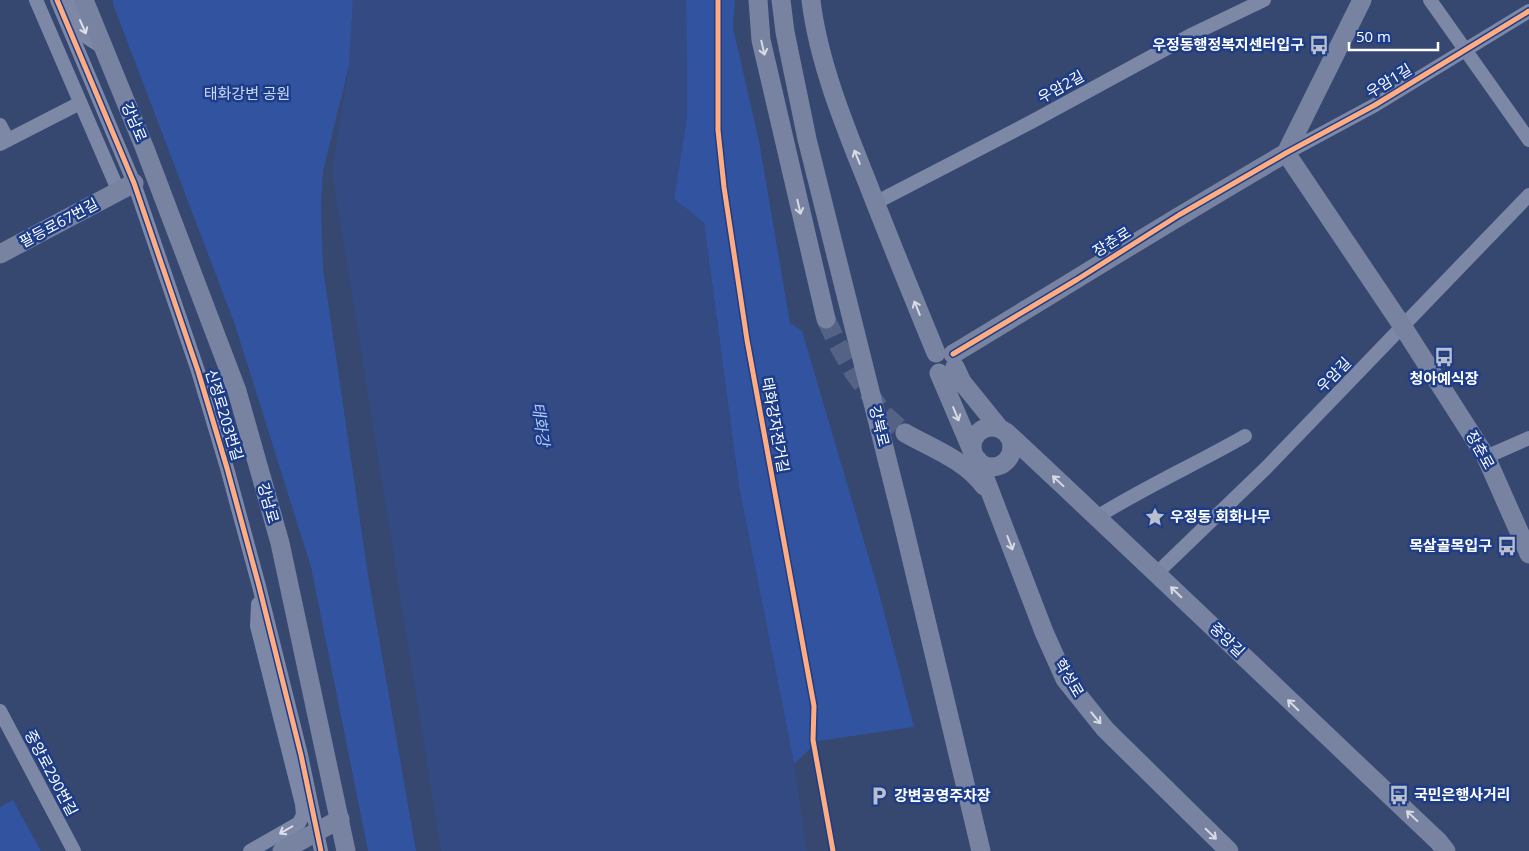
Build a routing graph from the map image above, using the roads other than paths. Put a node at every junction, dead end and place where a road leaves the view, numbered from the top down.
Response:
1 (36, 0) edge
2 (57, 0) edge
3 (71, 0) edge
4 (758, 0) edge
5 (781, 0) edge
6 (811, 0) edge
7 (1264, 0) edge
8 (1362, 0) edge
9 (1430, 0) edge
10 (87, 3) edge
11 (1529, 11) edge
12 (102, 47) junction
13 (1465, 49) junction
14 (80, 103) junction
15 (0, 125) edge
16 (1529, 140) edge
17 (4, 142) edge
18 (1286, 153) junction
19 (126, 187) junction
20 (1529, 196) edge
21 (875, 203) junction
22 (0, 254) edge
23 (826, 319) tunnel mouth
24 (1403, 327) junction
25 (946, 362) junction
26 (1003, 430) junction
27 (904, 433) tunnel mouth
28 (1245, 436) dead end
29 (1529, 438) edge
30 (1486, 457) junction
31 (977, 462) junction
32 (1097, 517) junction
33 (1529, 554) edge
34 (1157, 573) junction
35 (259, 586) junction
36 (0, 711) edge
37 (340, 819) junction
38 (74, 851) edge
39 (250, 851) edge
40 (282, 851) edge
41 (321, 851) edge
42 (346, 851) edge
43 (982, 851) edge
44 (1229, 851) edge
45 (1446, 851) edge

1 - 14 street
2 - 19 street, 신정로203번길
3 -> 12 street
4 -> 23 main road
5 - 43 main road, 강북로
21 -> 6 main road
7 - 21 street, 우암2길
8 - 18 main road
9 - 13 street
10 - 12 main road, 강남로
11 - 13 street, 우암1길
12 - 37 main road, 강남로
13 - 16 street
13 - 18 street, 우암1길
14 - 17 street
14 - 19 street
15 - 17 street
18 - 24 main road, 장춘로
18 - 25 main road, 장춘로
19 - 22 main road, 팔등로67번길
19 - 35 street, 신정로203번길
20 - 24 street, 우암길
25 -> 21 main road
24 - 30 main road, 장춘로
24 - 34 street, 우암길
25 - 26 main road, 중앙길
25 -> 31 main road
26 - 31 main road
26 - 31 main road
32 -> 26 main road, 중앙길
27 - 31 main road
28 - 32 street
29 - 30 street
30 - 33 main road, 장춘로
31 -> 44 main road, 학성로
32 - 34 main road, 중앙길
45 -> 34 main road, 중앙길
35 -> 39 street
35 - 41 street, 신정로203번길
36 - 38 street, 중앙로290번길
37 - 40 main road, bridge
37 - 42 main road, 강남로

